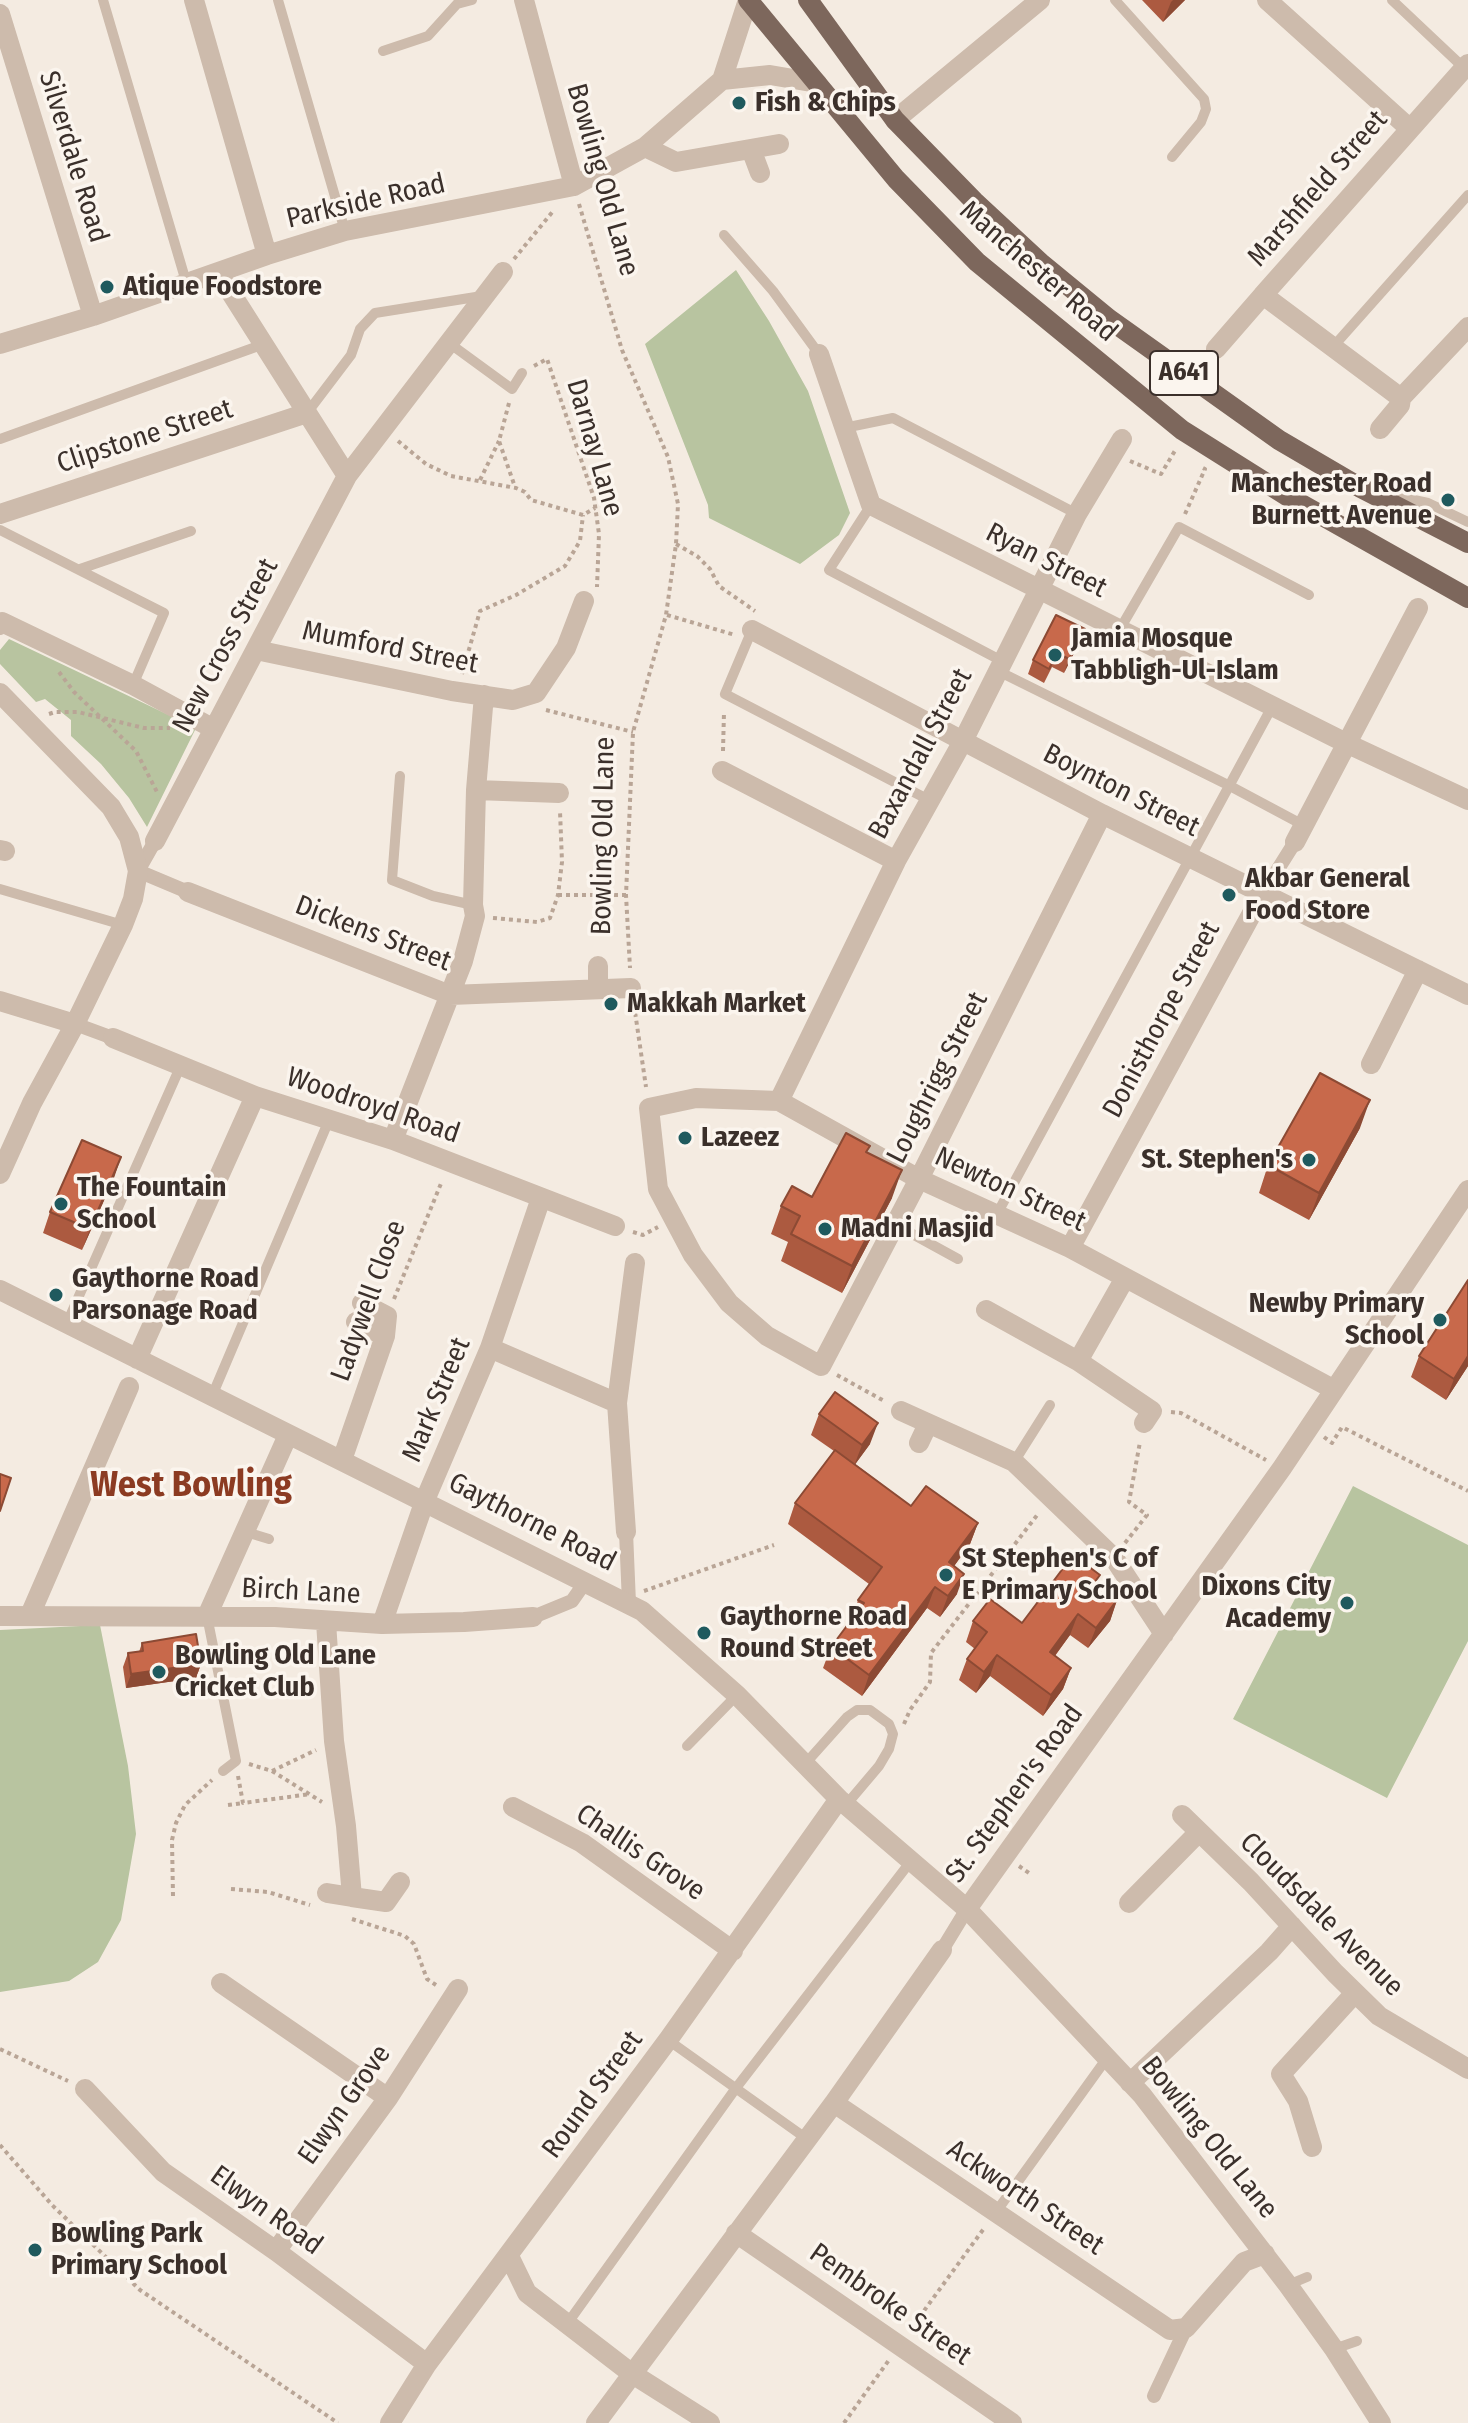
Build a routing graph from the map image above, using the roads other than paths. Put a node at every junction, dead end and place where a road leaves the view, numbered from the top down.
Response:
1 (103, 0) edge
2 (194, 0) edge
3 (278, 0) edge
4 (472, 0) edge
5 (524, 0) edge
6 (748, 0) edge
7 (808, 0) edge
8 (1040, 0) edge
9 (1115, 0) edge
10 (1267, 0) edge
11 (1392, 0) edge
12 (1016, 8) edge
13 (0, 14) edge
14 (383, 51) dead end
15 (1466, 66) edge
16 (722, 80) junction
17 (817, 83) junction
18 (895, 120) junction
19 (1409, 128) junction
20 (779, 144) dead end
21 (645, 147) junction
22 (751, 149) junction
23 (1172, 157) dead end
24 (760, 173) dead end
25 (574, 186) junction
26 (1468, 195) edge
27 (345, 231) junction
28 (724, 235) dead end
29 (267, 255) junction
30 (503, 272) road end
31 (219, 274) junction
32 (187, 285) junction
33 (1263, 295) junction
34 (485, 296) junction
35 (93, 316) junction
36 (1468, 327) edge
37 (2, 338) edge
38 (449, 343) junction
39 (264, 344) junction
40 (1332, 348) junction
41 (1216, 349) dead end
42 (819, 354) joint
43 (522, 373) road end
44 (1401, 398) junction
45 (307, 413) junction
46 (844, 428) junction
47 (1380, 429) dead end
48 (0, 439) edge
49 (1117, 446) road end
50 (347, 476) junction
51 (1361, 488) junction
52 (871, 505) junction
53 (0, 514) edge
54 (1077, 514) junction
55 (1468, 522) edge
56 (0, 530) edge
57 (191, 531) dead end
58 (1468, 543) edge
59 (80, 569) junction
60 (1040, 589) junction
61 (591, 594) road end
62 (1309, 595) dead end
63 (1468, 598) edge
64 (1418, 608) dead end
65 (0, 625) edge
66 (1120, 629) junction
67 (750, 635) joint
68 (256, 650) junction
69 (1000, 666) junction
70 (133, 685) junction
71 (0, 693) edge
72 (484, 695) junction
73 (1273, 705) junction
74 (214, 729) junction
75 (963, 741) junction
76 (1348, 744) junction
77 (722, 771) road end
78 (400, 776) dead end
79 (1230, 786) junction
80 (476, 790) junction
81 (559, 793) road end
82 (1468, 800) edge
83 (931, 801) junction
84 (1102, 814) junction
85 (1300, 834) junction
86 (155, 841) joint
87 (1189, 857) junction
88 (896, 861) junction
89 (138, 871) junction
90 (0, 889) edge
91 (188, 892) joint
92 (1263, 893) junction
93 (474, 910) junction
94 (123, 925) junction
95 (598, 966) dead end
96 (1418, 970) junction
97 (631, 988) road end
98 (598, 989) junction
99 (450, 995) junction
100 (1468, 995) edge
101 (0, 1001) edge
102 (75, 1024) junction
103 (113, 1038) joint
104 (1371, 1064) dead end
105 (181, 1065) junction
106 (255, 1096) junction
107 (779, 1101) junction
108 (329, 1120) junction
109 (393, 1140) junction
110 (0, 1174) edge
111 (919, 1179) junction
112 (1468, 1190) edge
113 (541, 1198) junction
114 (997, 1214) junction
115 (896, 1225) junction
116 (615, 1226) road end
117 (1070, 1248) junction
118 (958, 1259) dead end
119 (635, 1263) dead end
120 (1125, 1278) junction
121 (0, 1290) edge
122 (986, 1310) dead end
123 (359, 1313) dead end
124 (67, 1323) junction
125 (490, 1348) junction
126 (137, 1359) junction
127 (1078, 1361) junction
128 (821, 1366) joint
129 (129, 1387) joint
130 (1333, 1389) junction
131 (212, 1396) junction
132 (617, 1403) junction
133 (1050, 1405) dead end
134 (901, 1411) road end
135 (1148, 1417) road end
136 (928, 1424) junction
137 (288, 1435) junction
138 (919, 1443) dead end
139 (342, 1460) junction
140 (1014, 1462) junction
141 (425, 1500) junction
142 (246, 1532) junction
143 (626, 1532) joint
144 (269, 1539) dead end
145 (586, 1581) junction
146 (628, 1600) junction
147 (30, 1615) junction
148 (0, 1616) edge
149 (207, 1616) junction
150 (533, 1617) joint
151 (326, 1622) junction
152 (382, 1624) junction
153 (1164, 1634) junction
154 (737, 1695) junction
155 (687, 1746) dead end
156 (805, 1764) junction
157 (223, 1771) road end
158 (843, 1802) junction
159 (513, 1807) dead end
160 (1182, 1815) dead end
161 (1199, 1832) junction
162 (911, 1861) junction
163 (400, 1882) dead end
164 (319, 1899) road end
165 (1129, 1903) dead end
166 (346, 1906) junction
167 (967, 1909) junction
168 (1292, 1926) junction
169 (942, 1950) joint
170 (733, 1951) junction
171 (221, 1983) dead end
172 (454, 1992) road end
173 (1355, 1993) junction
174 (668, 2040) junction
175 (1107, 2058) junction
176 (1466, 2063) edge
177 (1130, 2083) junction
178 (736, 2088) junction
179 (85, 2089) road end
180 (388, 2098) junction
181 (834, 2103) junction
182 (807, 2139) junction
183 (1312, 2147) dead end
184 (996, 2212) junction
185 (736, 2233) junction
186 (276, 2251) junction
187 (1265, 2254) junction
188 (509, 2256) junction
189 (567, 2324) junction
190 (1186, 2328) junction
191 (1357, 2341) dead end
192 (1334, 2349) junction
193 (427, 2364) junction
194 (631, 2373) junction
195 (1154, 2396) dead end
196 (390, 2423) edge
197 (596, 2423) edge
198 (710, 2423) edge
199 (1012, 2423) edge
200 (1381, 2423) edge

1 - 32 lane
2 - 29 street
3 - 27 lane
4 - 14 lane
5 - 25 street, Bowling Old Lane
6 - 16 street
6 - 17 main road, Manchester Road / A641
7 - 18 main road, Manchester Road / A641
8 - 12 street
9 - 23 lane
10 - 19 street
11 - 15 lane
12 - 18 street
13 - 35 street, Silverdale Road
15 - 19 street, Marshfield Street
16 - 17 street
16 - 21 street, Parkside Road
17 - 63 main road, Manchester Road / A641
18 - 51 main road, Manchester Road / A641
19 - 33 street, Marshfield Street
20 - 22 street
21 - 22 street
21 - 25 street, Parkside Road
22 - 24 street
25 - 27 street, Parkside Road
26 - 40 lane
27 - 29 street, Parkside Road
28 - 42 lane
29 - 31 street, Parkside Road
30 - 34 street, New Cross Street
31 - 32 street, Parkside Road
31 - 39 street
32 - 35 street, Parkside Road
33 - 40 street, Marshfield Street
33 - 41 street
34 - 38 street, New Cross Street
34 - 45 lane
35 - 37 street, Parkside Road
36 - 44 street
38 - 43 lane
38 - 50 street, New Cross Street
39 - 45 street
39 - 48 lane
40 - 44 street, Marshfield Street
42 - 46 street
44 - 47 street
45 - 50 street
45 - 53 street, Clipstone Street
46 - 52 street
46 - 54 lane
49 - 54 street, Baxandall Street
50 - 68 street, New Cross Street
51 - 55 lane
51 - 58 main road, Manchester Road / A641
52 - 60 street, Ryan Street
52 - 69 lane
54 - 60 street, Baxandall Street
56 - 59 lane
57 - 59 lane
59 - 70 lane
60 - 66 street, Ryan Street
60 - 69 street, Baxandall Street
61 - 72 street, Mumford Street
62 - 66 lane
64 - 76 street, Donisthorpe Street
65 - 70 street
66 - 73 street, Ryan Street
67 - 75 street, Boynton Street
67 - 83 lane
68 - 72 street, Mumford Street
68 - 74 street, New Cross Street
69 - 75 street, Baxandall Street
69 - 79 lane
70 - 74 street
71 - 89 street
72 - 80 street
73 - 76 street, Ryan Street
73 - 79 lane
74 - 86 street, New Cross Street
75 - 83 street, Baxandall Street
75 - 84 street, Boynton Street
76 - 82 street, Ryan Street
76 - 85 street, Donisthorpe Street
77 - 88 street
78 - 93 lane
79 - 85 lane
79 - 87 lane
80 - 81 street
80 - 93 street
83 - 88 street, Baxandall Street
84 - 87 street, Boynton Street
84 - 111 street, Loughrigg Street
85 - 92 street, Donisthorpe Street
86 - 89 street, New Cross Street
87 - 92 street, Boynton Street
87 - 114 lane
88 - 107 street, Baxandall Street
89 - 91 street, Dickens Street
89 - 94 street, New Cross Street
90 - 94 lane
91 - 99 street, Dickens Street
92 - 96 street, Boynton Street
92 - 117 street, Donisthorpe Street
93 - 99 street
94 - 102 street, New Cross Street
95 - 98 street
96 - 100 street, Boynton Street
96 - 104 street
97 - 98 street, Dickens Street
98 - 99 street, Dickens Street
99 - 109 street
101 - 102 street
102 - 103 street
102 - 110 street, New Cross Street
103 - 105 street, Woodroyd Road
105 - 106 street, Woodroyd Road
105 - 124 lane
106 - 108 street, Woodroyd Road
106 - 126 street
107 - 111 street, Newton Street
107 - 128 street, Newton Street
108 - 109 street, Woodroyd Road
108 - 131 lane
109 - 113 street, Woodroyd Road
111 - 114 street, Newton Street
111 - 115 street, Loughrigg Street
112 - 130 street, St. Stephen's Road
113 - 116 street, Woodroyd Road
113 - 125 street, Mark Street
114 - 117 street, Newton Street
115 - 118 lane
115 - 128 street, Loughrigg Street
117 - 120 street, Newton Street
119 - 132 street
120 - 127 street
120 - 130 street, Newton Street
121 - 124 street, Gaythorne Road
122 - 127 street
123 - 139 street, Ladywell Close
124 - 126 street, Gaythorne Road
125 - 132 street
125 - 141 street, Mark Street
126 - 129 street
126 - 131 street, Gaythorne Road
127 - 135 street
129 - 147 street
130 - 153 street, St. Stephen's Road
131 - 137 street, Gaythorne Road
132 - 143 street
133 - 140 lane
134 - 136 street
136 - 138 street
136 - 140 street
137 - 139 street, Gaythorne Road
137 - 142 street
139 - 141 street, Gaythorne Road
140 - 153 street
141 - 145 street, Gaythorne Road
141 - 152 street, Mark Street
142 - 144 lane
142 - 149 street
143 - 146 street
145 - 146 street, Gaythorne Road
145 - 150 street, Birch Lane
146 - 154 street, Gaythorne Road
147 - 148 street, Birch Lane
147 - 149 street, Birch Lane
149 - 151 street, Birch Lane
149 - 157 lane
150 - 152 street, Birch Lane
151 - 152 street, Birch Lane
151 - 166 street
153 - 167 street, St. Stephen's Road
154 - 155 lane
154 - 156 street, Gaythorne Road
156 - 158 street, Gaythorne Road
156 - 158 lane
158 - 162 street, Gaythorne Road
158 - 170 street, Round Street
159 - 170 street, Challis Grove
160 - 161 street, Cloudsdale Avenue
161 - 165 street
161 - 168 street, Cloudsdale Avenue
162 - 167 street, Gaythorne Road
162 - 178 lane
163 - 166 street
164 - 166 street
167 - 169 street, St. Stephen's Road
167 - 175 street, Bowling Old Lane
168 - 173 street, Cloudsdale Avenue
168 - 177 street
169 - 181 street, St. Stephen's Road
170 - 174 street, Round Street
171 - 180 street
172 - 180 street, Elwyn Grove
173 - 176 street, Cloudsdale Avenue
173 - 183 street
174 - 178 lane
174 - 188 street, Round Street
175 - 177 street, Bowling Old Lane
175 - 184 lane
177 - 187 street, Bowling Old Lane
178 - 182 lane
178 - 189 lane
179 - 186 street, Elwyn Road
180 - 186 street, Elwyn Grove
181 - 182 street, St. Stephen's Road
181 - 184 street, Ackworth Street
182 - 185 street, St. Stephen's Road
184 - 190 street, Ackworth Street
185 - 194 street, St. Stephen's Road
185 - 199 street, Pembroke Street
186 - 193 street, Elwyn Road
187 - 190 street
187 - 192 street, Bowling Old Lane
188 - 189 street
188 - 193 street, Round Street
189 - 194 street
190 - 195 street
191 - 192 lane
192 - 200 street, Bowling Old Lane
193 - 196 street, Round Street
194 - 197 street, St. Stephen's Road
194 - 198 street

